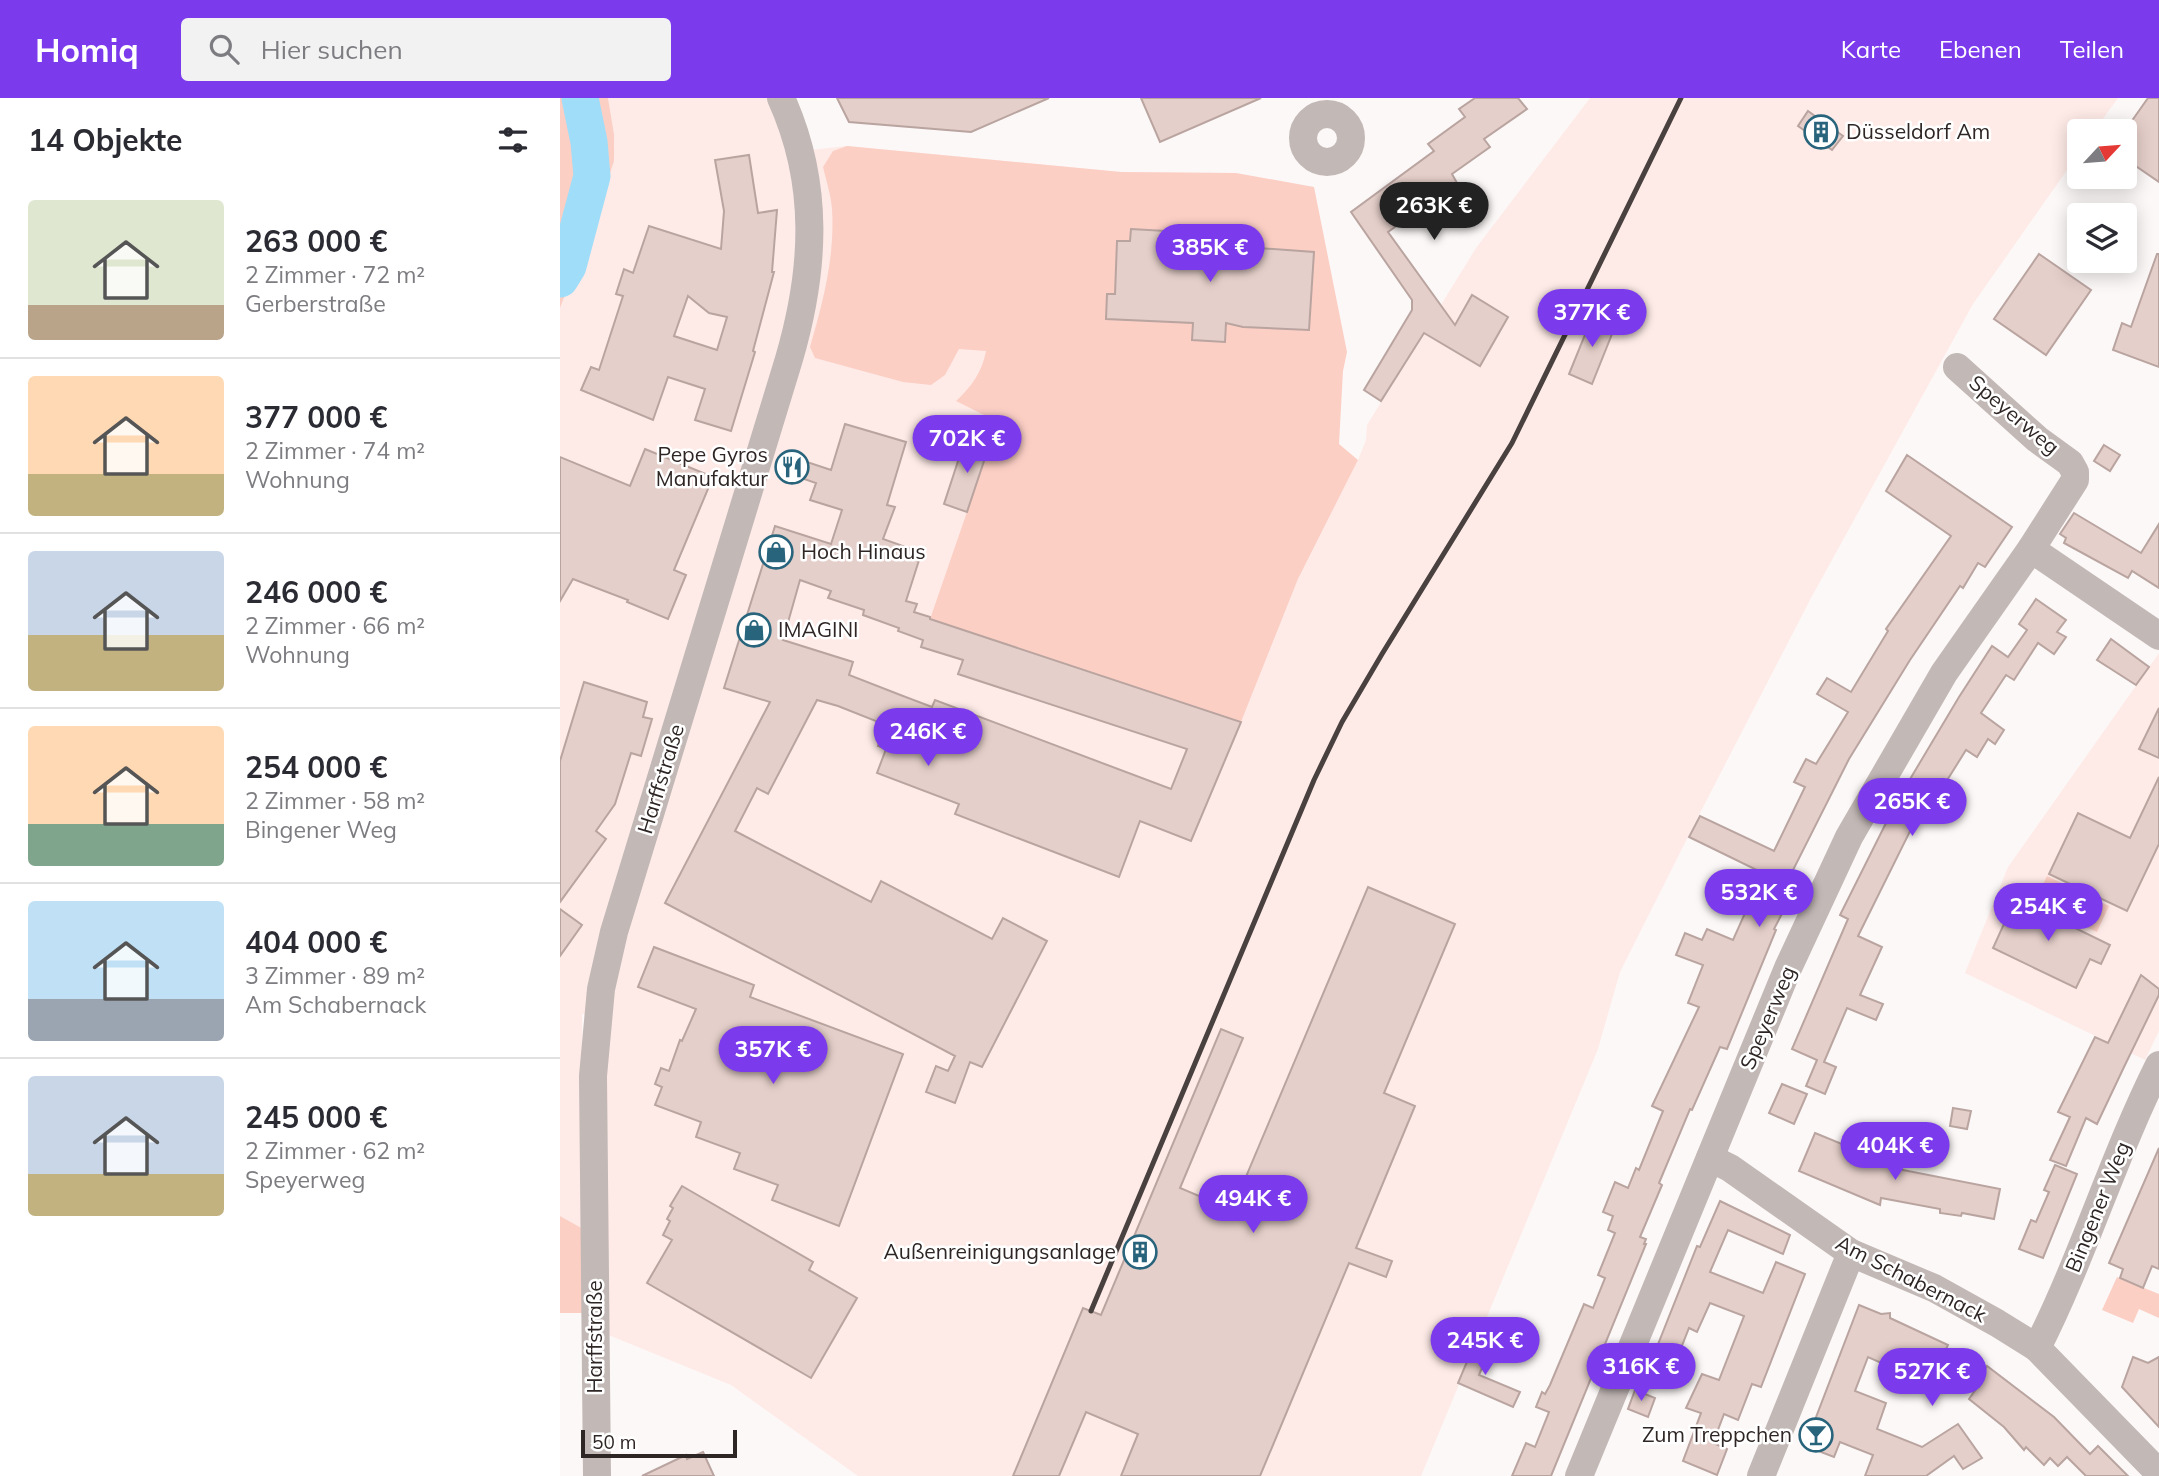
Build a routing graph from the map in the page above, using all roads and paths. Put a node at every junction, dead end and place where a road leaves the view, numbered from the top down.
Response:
1 (781, 98) edge
2 (1957, 366) dead end
3 (2031, 549) junction
4 (2159, 636) edge
5 (2159, 1065) edge
6 (1710, 1158) junction
7 (1851, 1253) junction
8 (2037, 1348) junction
9 (2159, 1473) edge
10 (597, 1476) edge
11 (1579, 1476) edge
12 (1761, 1476) edge

1 - 10 street, Harffstraße
2 - 3 street, Speyerweg
3 - 4 street
3 - 6 street, Speyerweg
5 - 8 street, Bingener Weg
6 - 7 street, Am Schabernack
6 - 11 street, Speyerweg
7 - 8 street, Am Schabernack
7 - 12 street
8 - 9 street, Am Schabernack

